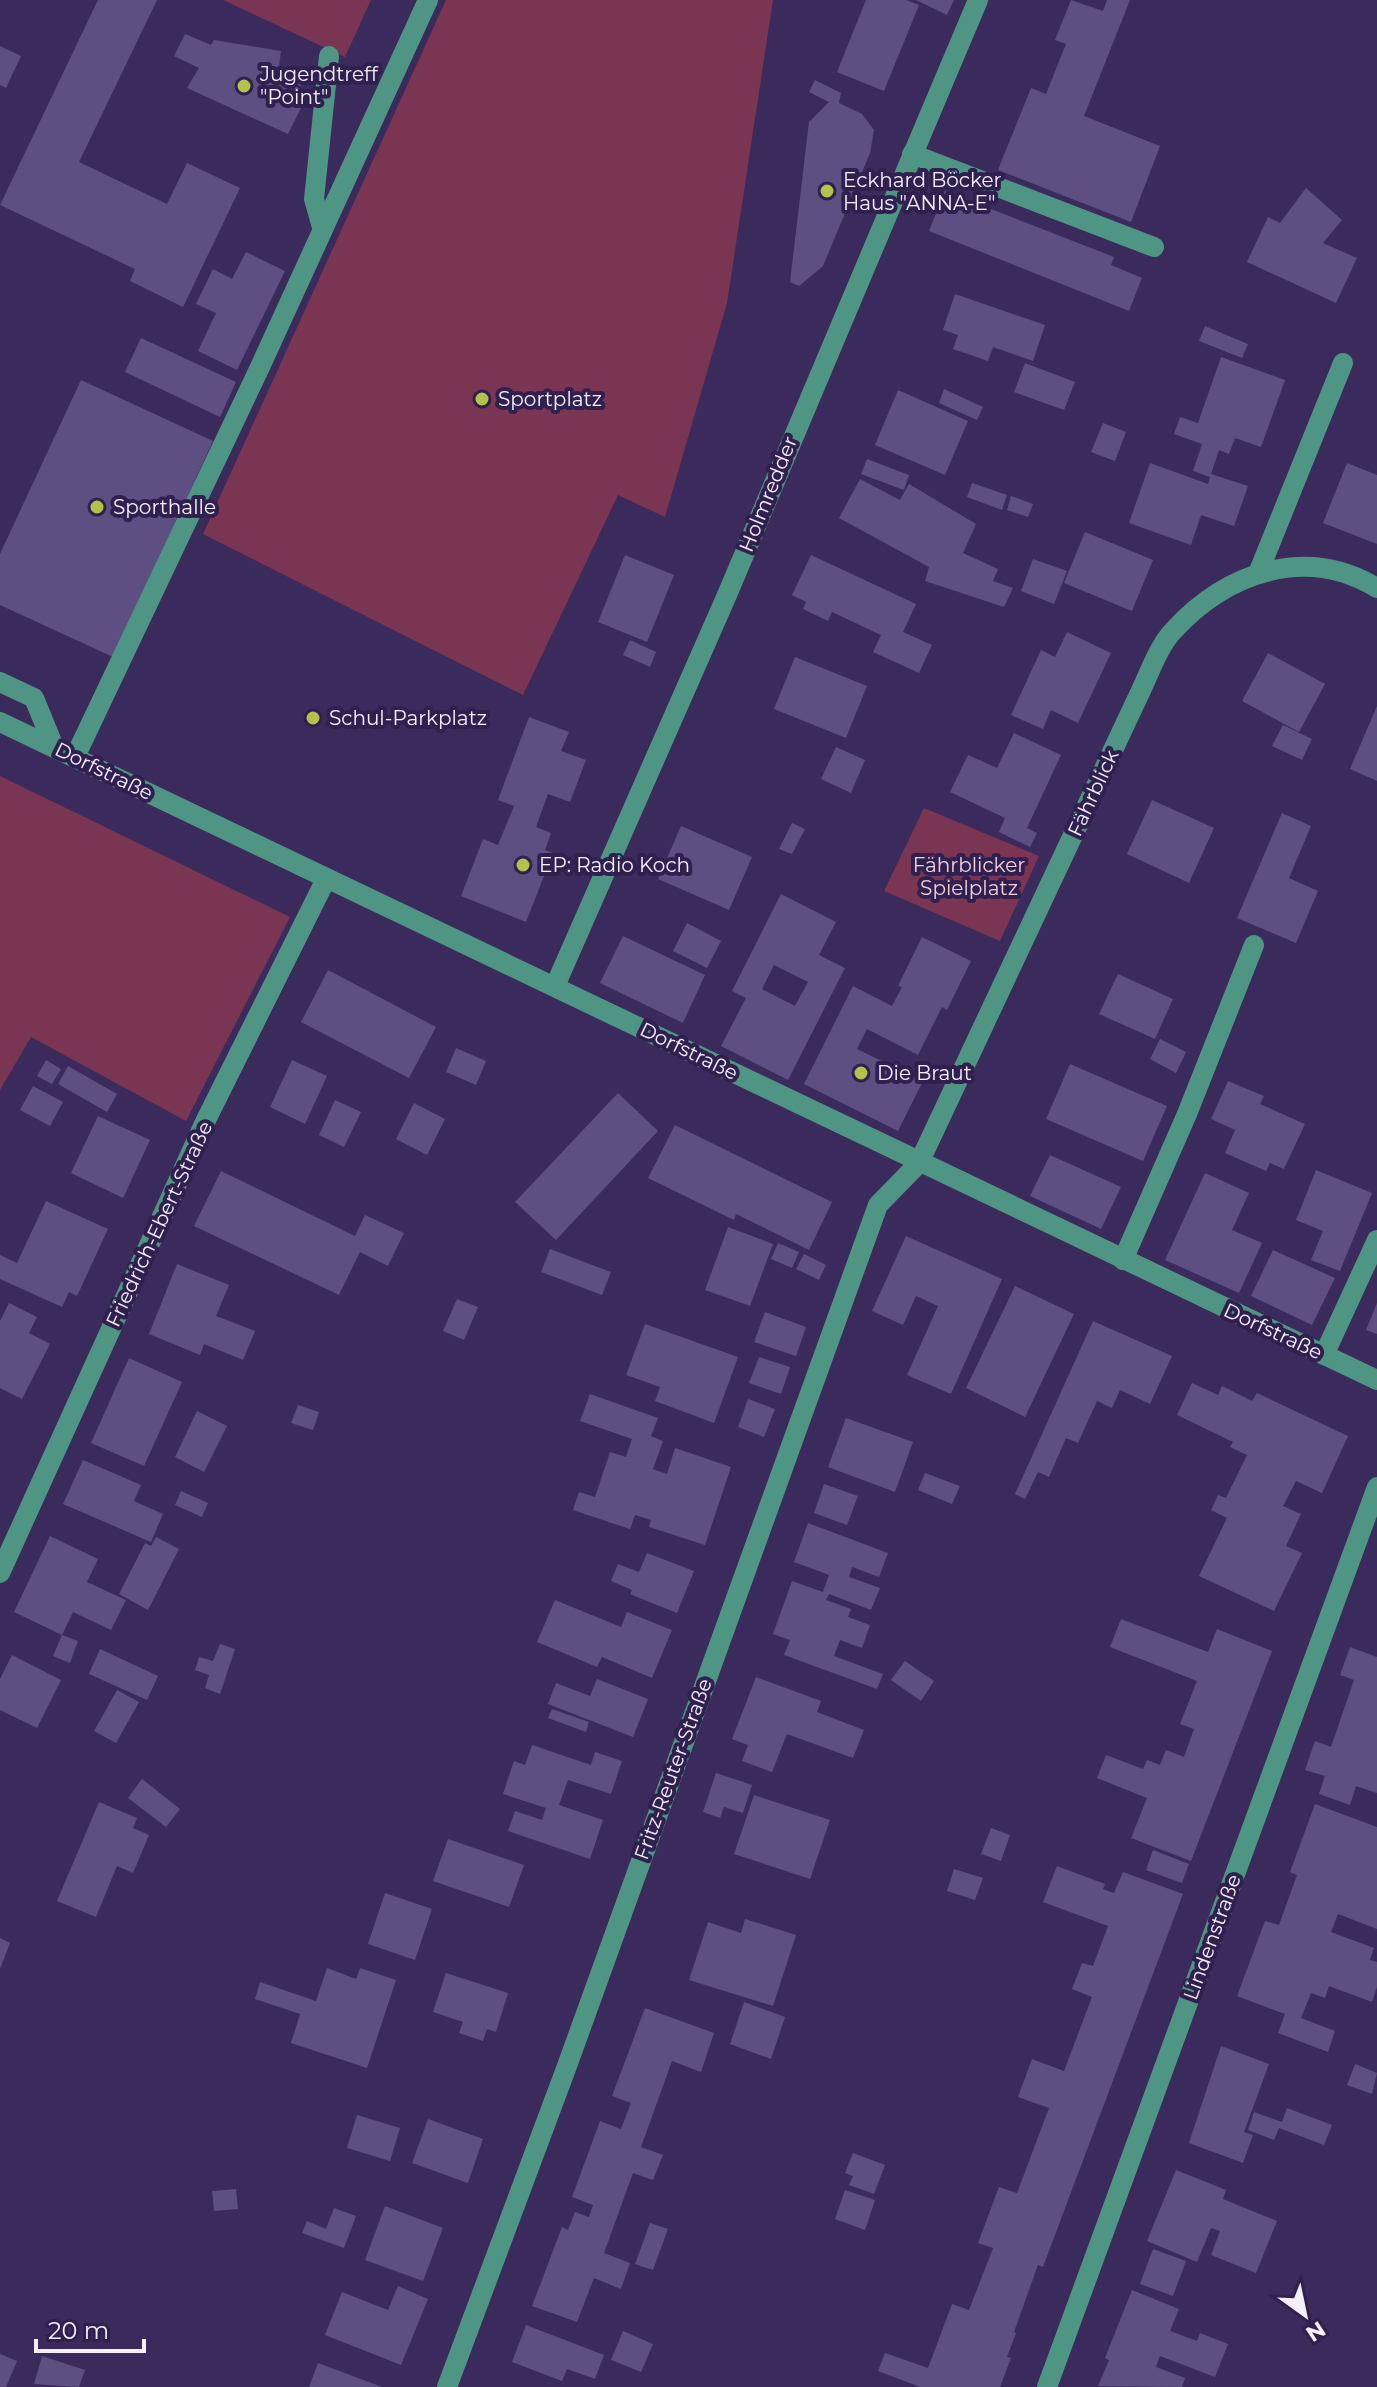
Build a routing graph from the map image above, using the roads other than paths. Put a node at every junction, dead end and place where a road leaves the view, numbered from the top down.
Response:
1 (428, 0) edge
2 (978, 0) edge
3 (329, 56) dead end
4 (912, 154) junction
5 (322, 227) junction
6 (1154, 247) dead end
7 (1343, 363) dead end
8 (1259, 571) junction
9 (1377, 588) edge
10 (0, 682) edge
11 (0, 722) edge
12 (54, 747) junction
13 (75, 757) junction
14 (326, 879) junction
15 (1254, 945) dead end
16 (555, 986) junction
17 (919, 1163) junction
18 (1377, 1240) edge
19 (1123, 1260) junction
20 (1324, 1355) junction
21 (1377, 1380) edge
22 (1377, 1487) edge
23 (0, 1573) edge
24 (447, 2387) edge
25 (1047, 2387) edge

1 - 5 street
2 - 4 street, Holmredder
3 - 5 street
4 - 6 street
4 - 16 street, Holmredder
5 - 13 street
7 - 8 street
8 - 9 street, Fährblick
8 - 17 street, Fährblick
10 - 12 street
11 - 12 street, Dorfstraße
12 - 13 street, Dorfstraße
13 - 14 street, Dorfstraße
14 - 16 street, Dorfstraße
14 - 23 street, Friedrich-Ebert-Straße
15 - 19 street
16 - 17 street, Dorfstraße
17 - 19 street, Dorfstraße
17 - 24 street, Fritz-Reuter-Straße
18 - 20 street
19 - 20 street, Dorfstraße
20 - 21 street, Dorfstraße
22 - 25 street, Lindenstraße

